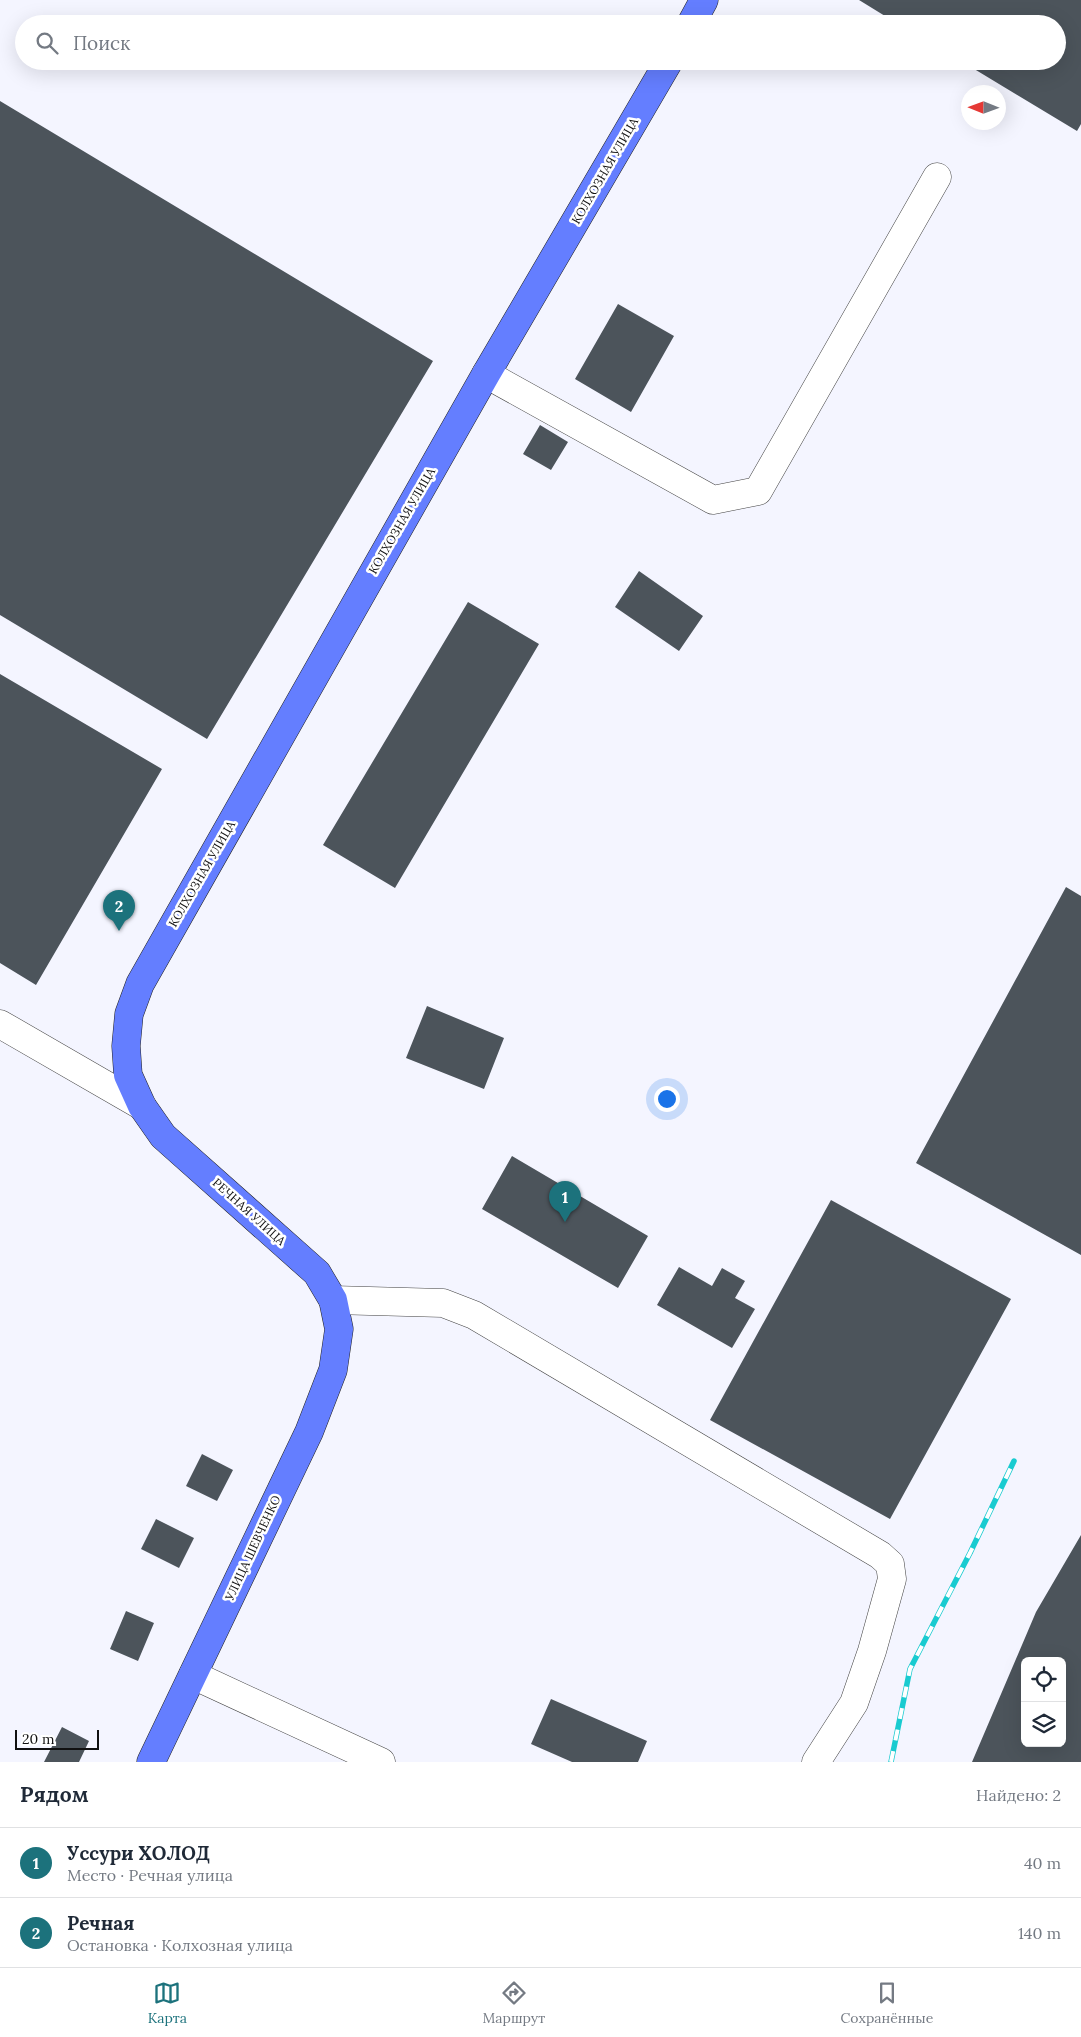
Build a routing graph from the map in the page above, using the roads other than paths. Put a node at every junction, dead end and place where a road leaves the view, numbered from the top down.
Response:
1 (704, 0) edge
2 (695, 15) edge
3 (664, 70) edge
4 (937, 177) dead end
5 (486, 374) junction
6 (140, 984) joint
7 (0, 1024) edge
8 (142, 1106) junction
9 (333, 1300) junction
10 (339, 1329) joint
11 (193, 1675) junction
12 (151, 1762) edge
13 (381, 1762) edge
14 (816, 1762) edge

1 - 2 main road
3 - 5 main road, КОЛХОЗНАЯ УЛИЦА
4 - 5 street
5 - 6 main road, КОЛХОЗНАЯ УЛИЦА
6 - 8 main road, РЕЧНАЯ УЛИЦА
7 - 8 street, РЕЧНАЯ УЛИЦА
8 - 9 main road, РЕЧНАЯ УЛИЦА
9 - 10 main road, РЕЧНАЯ УЛИЦА
9 - 14 street
10 - 11 main road, УЛИЦА ШЕВЧЕНКО
11 - 12 main road, УЛИЦА ШЕВЧЕНКО
11 - 13 street

